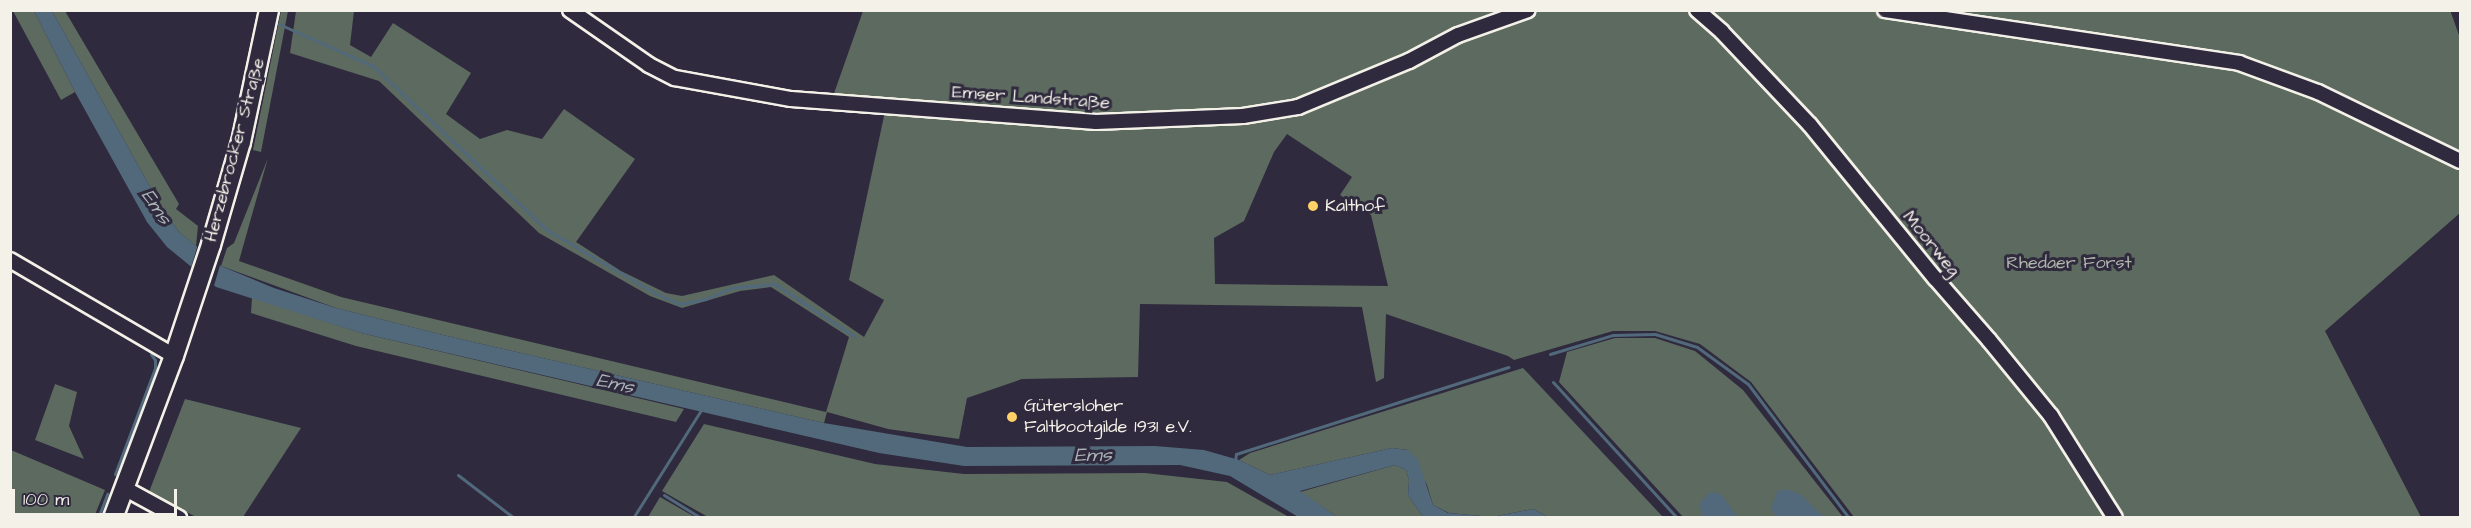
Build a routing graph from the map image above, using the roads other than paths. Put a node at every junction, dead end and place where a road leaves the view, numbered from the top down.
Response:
1 (269, 10) edge
2 (570, 10) edge
3 (1527, 10) edge
4 (1697, 10) edge
5 (1885, 10) edge
6 (2460, 161) edge
7 (10, 260) edge
8 (174, 356) junction
9 (124, 488) junction
10 (113, 518) edge
11 (179, 518) edge
12 (2115, 518) edge

1 - 8 main road, Herzebrocker Straße
2 - 3 street, Emser Landstraße
4 - 12 street, Moorweg
5 - 6 street
7 - 8 street
8 - 9 main road, Herzebrocker Straße
9 - 10 main road, Herzebrocker Straße
9 - 11 street

